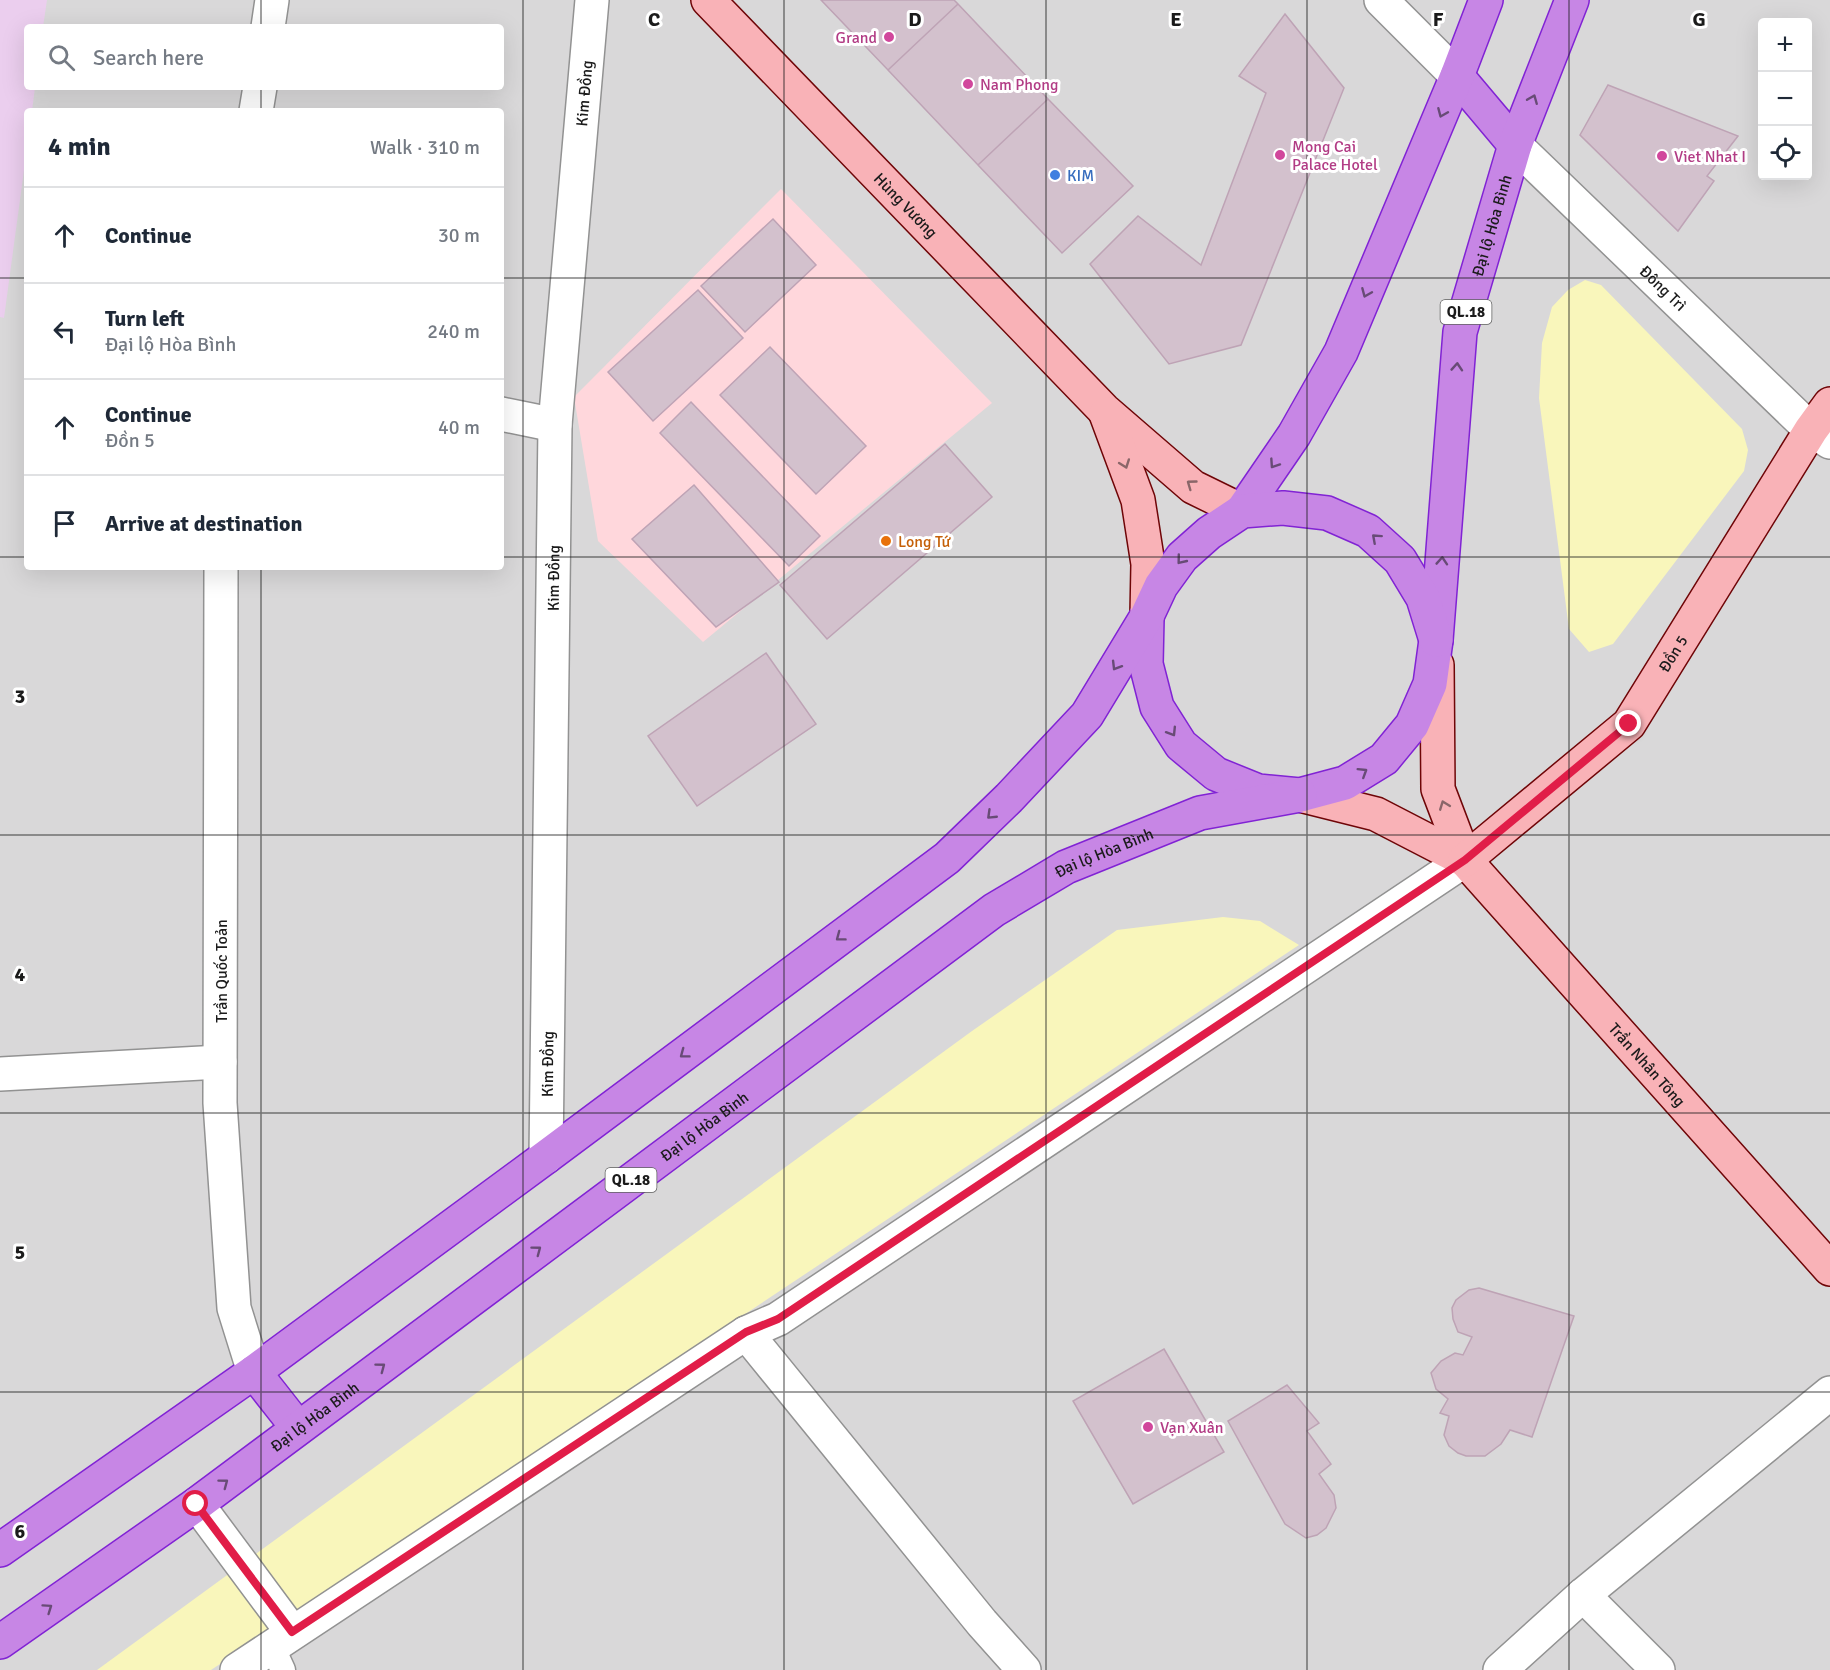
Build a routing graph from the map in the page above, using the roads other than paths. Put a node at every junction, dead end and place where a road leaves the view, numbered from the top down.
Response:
1 (272, 0) edge
2 (592, 0) edge
3 (708, 0) edge
4 (1381, 0) edge
5 (1486, 0) edge
6 (1572, 0) edge
7 (268, 24) edge
8 (1457, 76) junction
9 (260, 90) edge
10 (256, 108) edge
11 (1515, 145) junction
12 (1830, 404) edge
13 (1104, 410) junction
14 (504, 415) edge
15 (555, 425) junction
16 (1820, 436) edge
17 (1242, 511) junction
18 (221, 570) edge
19 (1147, 616) junction
20 (1436, 640) junction
21 (1300, 795) junction
22 (1465, 860) junction
23 (220, 1062) junction
24 (0, 1074) edge
25 (546, 1157) junction
26 (1830, 1269) edge
27 (746, 1332) junction
28 (254, 1372) junction
29 (1830, 1393) edge
30 (298, 1428) junction
31 (196, 1504) junction
32 (0, 1550) edge
33 (1583, 1595) junction
34 (0, 1642) edge
35 (283, 1649) edge
36 (237, 1670) edge
37 (1024, 1670) edge
38 (1500, 1670) edge
39 (1658, 1670) edge

1 - 7 street
2 - 15 street, Kim Đồng
3 - 13 main road, Hùng Vương
4 - 8 street
5 - 8 highway
11 -> 6 highway, Đại lộ Hòa Bình / QL.18
8 - 11 highway
8 -> 17 highway
9 - 10 street
11 - 16 street, Đông Trì
20 -> 11 highway, Đại lộ Hòa Bình / QL.18
12 - 16 main road, Đồn 5
17 -> 13 main road, Hùng Vương
13 -> 19 main road
14 - 15 street
15 - 25 street, Kim Đồng
16 - 22 main road, Đồn 5
17 -> 19 highway
20 -> 17 highway
18 - 23 street, Trần Quốc Toản
19 -> 21 highway
19 -> 25 highway
21 -> 20 highway, Đại lộ Hòa Bình
22 -> 20 main road
21 - 22 main road
30 -> 21 highway, Đại lộ Hòa Bình / QL.18
22 - 26 main road, Trần Nhân Tông
22 - 27 street
23 - 24 street
23 - 28 street, Trần Quốc Toản
25 - 28 highway
27 - 35 street
27 - 37 street
28 - 30 highway
28 - 32 highway
29 - 33 street
31 -> 30 highway, Đại lộ Hòa Bình / QL.18
34 -> 31 highway, Đại lộ Hòa Bình / QL.18
31 - 35 street
33 - 38 street
33 - 39 street
35 - 36 street

